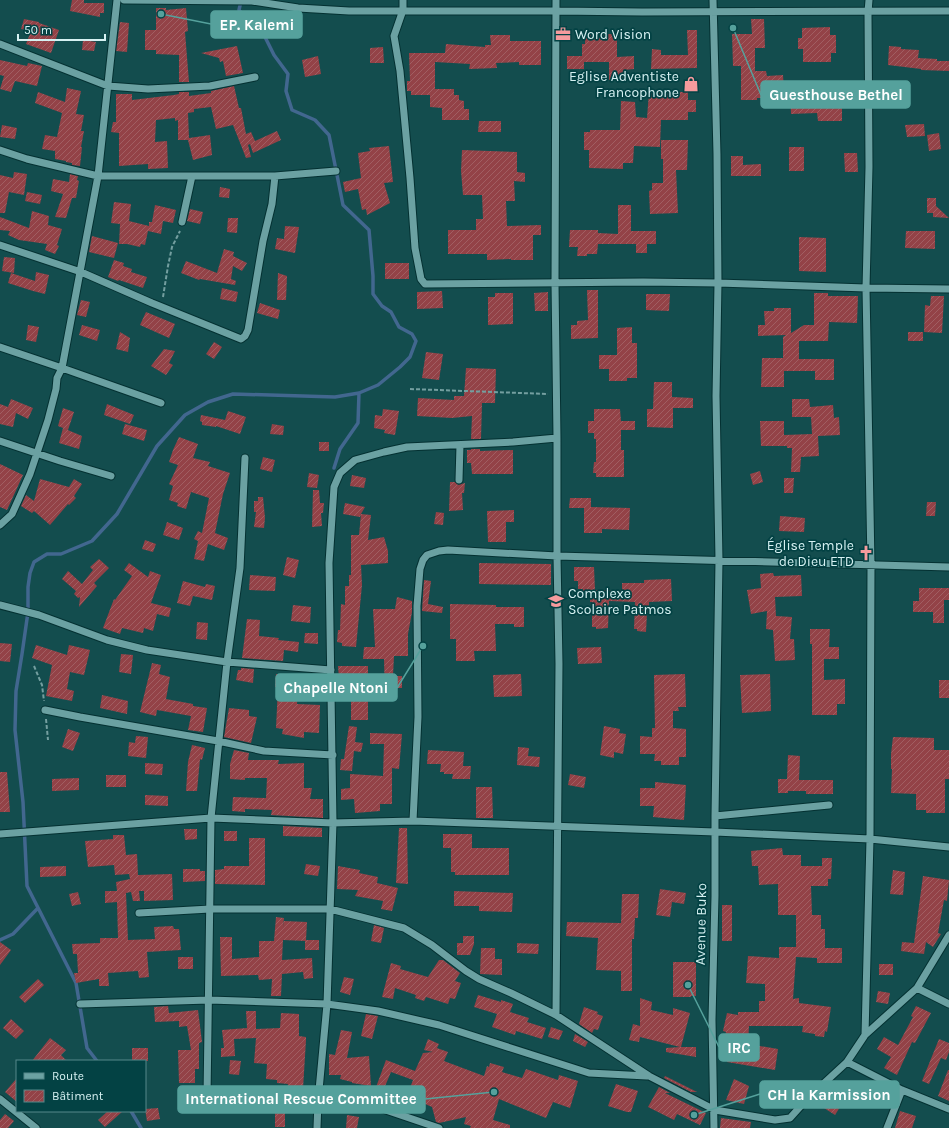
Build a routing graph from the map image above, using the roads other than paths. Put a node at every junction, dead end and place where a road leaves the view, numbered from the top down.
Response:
1 (117, 0) edge
2 (124, 0) edge
3 (403, 0) edge
4 (556, 0) edge
5 (713, 0) edge
6 (869, 0) edge
7 (229, 1) edge
8 (252, 1) edge
9 (403, 10) junction
10 (556, 11) junction
11 (712, 11) junction
12 (949, 11) edge
13 (868, 12) junction
14 (0, 44) edge
15 (255, 77) dead end
16 (108, 86) junction
17 (0, 150) edge
18 (336, 171) dead end
19 (98, 176) junction
20 (192, 176) junction
21 (275, 176) junction
22 (182, 222) road end
23 (0, 245) edge
24 (81, 272) junction
25 (555, 283) junction
26 (718, 283) junction
27 (866, 288) junction
28 (949, 288) edge
29 (0, 347) edge
30 (62, 368) junction
31 (161, 403) dead end
32 (558, 438) junction
33 (0, 441) edge
34 (460, 444) junction
35 (37, 453) junction
36 (245, 458) dead end
37 (110, 476) dead end
38 (459, 480) dead end
39 (0, 525) edge
40 (557, 556) junction
41 (719, 560) junction
42 (872, 565) junction
43 (949, 567) edge
44 (0, 605) edge
45 (227, 662) junction
46 (330, 670) junction
47 (45, 710) dead end
48 (218, 741) junction
49 (333, 756) junction
50 (829, 805) dead end
51 (715, 816) junction
52 (211, 818) junction
53 (413, 821) junction
54 (333, 823) junction
55 (558, 827) junction
56 (715, 832) junction
57 (0, 834) edge
58 (870, 839) junction
59 (949, 847) edge
60 (210, 909) junction
61 (330, 909) junction
62 (139, 913) dead end
63 (949, 935) edge
64 (917, 988) junction
65 (209, 1000) junction
66 (80, 1004) dead end
67 (327, 1004) junction
68 (949, 1004) edge
69 (556, 1015) junction
70 (865, 1035) junction
71 (847, 1062) junction
72 (649, 1076) junction
73 (902, 1090) junction
74 (0, 1099) edge
75 (318, 1101) junction
76 (949, 1109) edge
77 (715, 1110) junction
78 (16, 1112) edge
79 (16, 1112) edge
80 (36, 1128) edge
81 (317, 1128) edge
82 (440, 1128) edge
83 (714, 1128) edge
84 (887, 1128) edge

1 - 16 street
2 - 7 street
3 - 9 street
4 - 10 street
5 - 11 street, Avenue Buko
6 - 13 street
7 - 8 street
8 - 9 street
9 - 10 street
9 - 25 street
10 - 11 street
10 - 25 street
11 - 13 street
11 - 26 street, Avenue Buko
12 - 13 street
13 - 27 street
14 - 16 street
15 - 16 street
16 - 19 street
17 - 19 street
18 - 21 street
19 - 20 street
19 - 24 street
20 - 21 street
20 - 22 street
21 - 24 street
23 - 24 street
24 - 30 street
25 - 26 street
25 - 32 street
26 - 27 street
26 - 41 street, Avenue Buko
27 - 28 street
27 - 42 street
29 - 30 street
30 - 31 street
30 - 35 street
32 - 34 street
32 - 40 street
33 - 35 street
34 - 38 street
34 - 46 street
35 - 37 street
35 - 39 street
36 - 45 street
40 - 41 street
40 - 53 street
40 - 55 street
41 - 42 street
41 - 51 street, Avenue Buko
42 - 43 street
42 - 58 street
44 - 45 street
45 - 46 street
45 - 48 street
46 - 49 street
47 - 48 street
48 - 49 street
48 - 52 street
49 - 54 street
50 - 51 street
51 - 56 street, Avenue Buko
52 - 54 street
52 - 57 street
52 - 60 street
53 - 54 street
53 - 55 street
54 - 61 street
55 - 56 street
55 - 69 street
56 - 58 street
56 - 77 street, Avenue Buko
58 - 59 street
58 - 70 street
60 - 61 street
60 - 62 street
60 - 65 street
61 - 67 street
61 - 69 street
63 - 64 street
64 - 68 street
64 - 70 street
65 - 66 street
65 - 67 street
65 - 75 street
67 - 72 street
67 - 75 street
69 - 72 street
70 - 71 street
71 - 73 street
71 - 77 street
72 - 77 street
73 - 76 street
73 - 84 street
74 - 78 street
75 - 81 street
75 - 82 street
77 - 83 street, Avenue Buko
79 - 80 street

